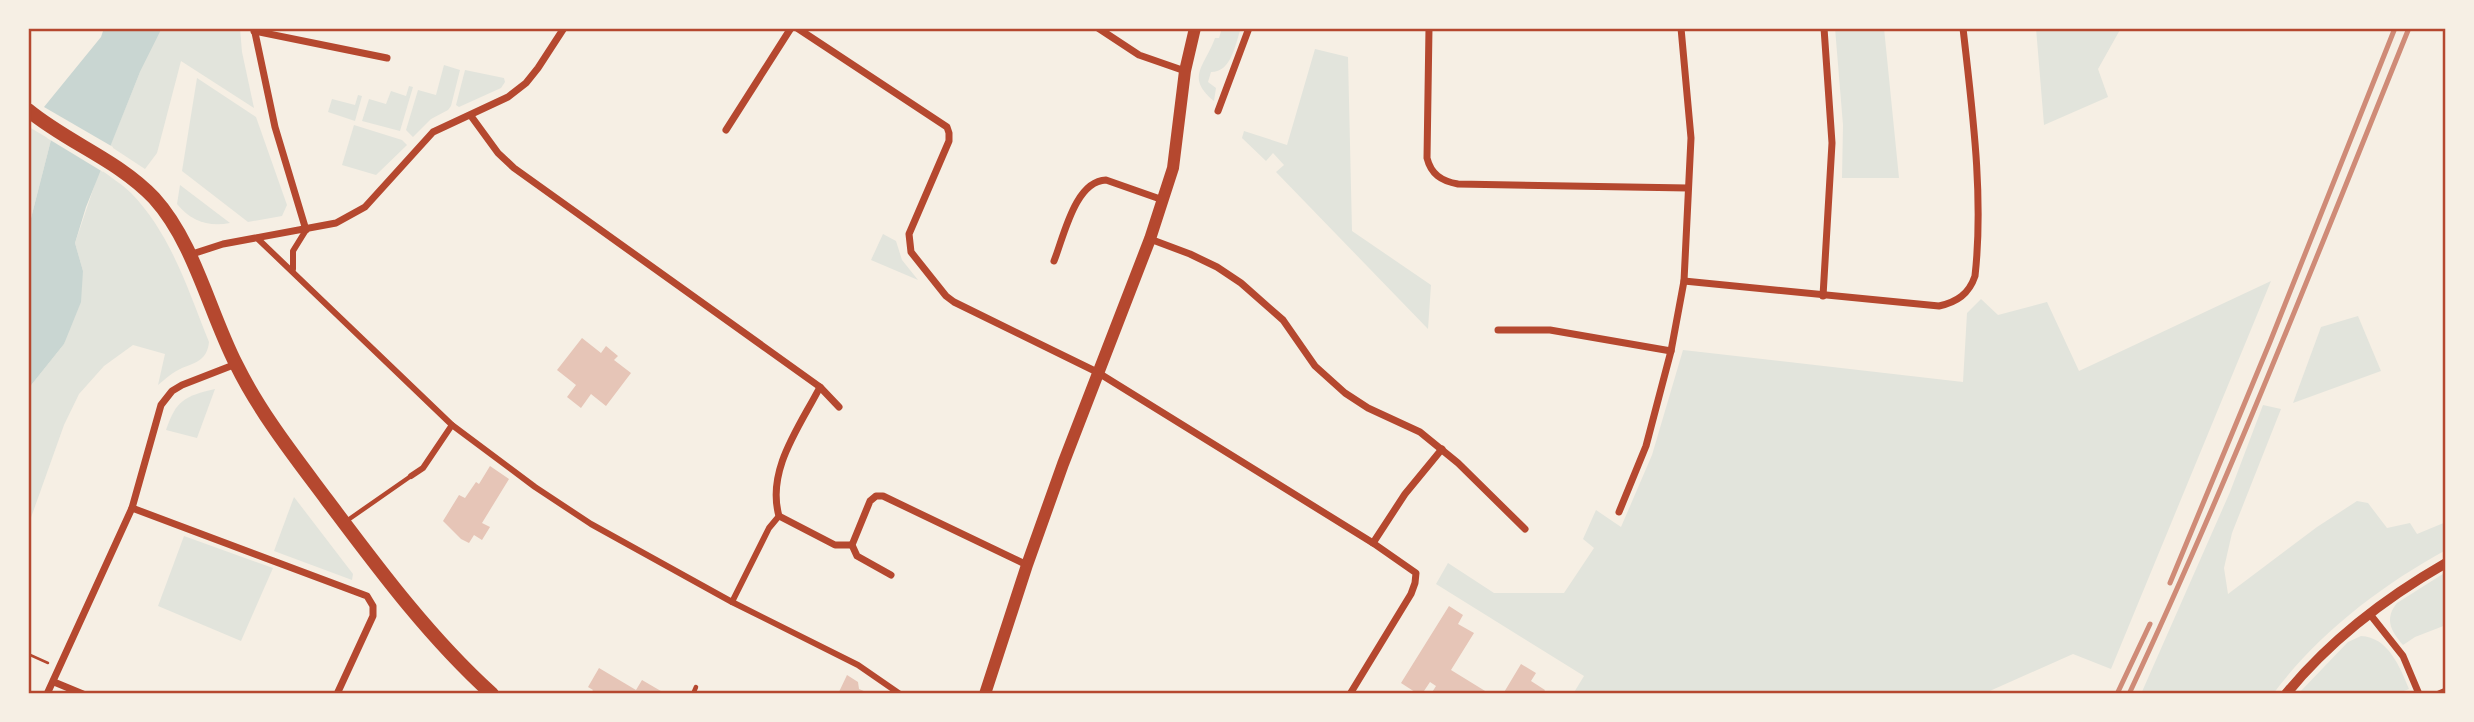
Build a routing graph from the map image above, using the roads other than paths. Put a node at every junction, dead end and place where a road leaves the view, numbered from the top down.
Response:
1 (564, 28) edge
2 (791, 28) edge
3 (797, 28) edge
4 (1098, 28) edge
5 (1195, 28) edge
6 (1249, 28) edge
7 (1429, 28) edge
8 (1682, 28) edge
9 (1824, 28) edge
10 (1963, 28) edge
11 (254, 29) edge
12 (387, 58) dead end
13 (1185, 71) junction
14 (1218, 111) dead end
15 (31, 113) edge
16 (471, 116) junction
17 (726, 130) dead end
18 (1689, 188) junction
19 (1163, 200) junction
20 (306, 230) junction
21 (257, 237) junction
22 (1150, 239) junction
23 (190, 255) junction
24 (1054, 261) dead end
25 (293, 270) junction
26 (1684, 281) junction
27 (1823, 296) junction
28 (1498, 330) dead end
29 (1671, 351) junction
30 (236, 364) junction
31 (1097, 372) junction
32 (820, 387) junction
33 (839, 407) dead end
34 (452, 425) junction
35 (1442, 449) junction
36 (411, 476) joint
37 (132, 508) junction
38 (1619, 512) dead end
39 (779, 516) junction
40 (344, 523) junction
41 (1525, 529) dead end
42 (1373, 543) junction
43 (852, 545) junction
44 (2446, 563) edge
45 (1027, 565) junction
46 (891, 575) dead end
47 (732, 602) junction
48 (2369, 613) junction
49 (54, 682) junction
50 (696, 687) dead end
51 (2446, 691) edge
52 (47, 694) edge
53 (83, 694) edge
54 (337, 694) edge
55 (492, 694) edge
56 (693, 694) edge
57 (900, 694) edge
58 (985, 694) edge
59 (1350, 694) edge
60 (2286, 694) edge
61 (2419, 694) edge
62 (2439, 694) edge

1 - 16 street
2 - 17 street
3 - 31 street
4 - 13 street
5 - 13 main road
6 - 14 street
7 - 18 street
8 - 18 street
9 - 27 street
10 - 27 street
11 - 12 street
11 - 20 street
13 - 19 main road
15 - 23 main road
16 - 20 street
16 - 32 street
18 - 26 street
19 - 22 main road
19 - 24 street
20 - 21 street
20 - 25 street
21 - 23 street
21 - 25 street
22 - 31 main road
22 - 35 street
23 - 30 main road
25 - 34 street
26 - 27 street
26 - 29 street
28 - 29 street
29 - 38 street
30 - 37 street
30 - 40 main road
31 - 42 street
31 - 45 main road
32 - 33 street
32 - 39 street
34 - 36 street
34 - 47 street
35 - 41 street
35 - 42 street
36 - 40 lane
37 - 49 street
37 - 54 street
39 - 43 street
39 - 47 street
40 - 55 main road
42 - 59 street
43 - 45 street
43 - 46 street
44 - 48 street
45 - 58 main road
47 - 57 street
48 - 60 street
48 - 61 street
49 - 52 street
49 - 53 street
50 - 56 lane
51 - 62 street

